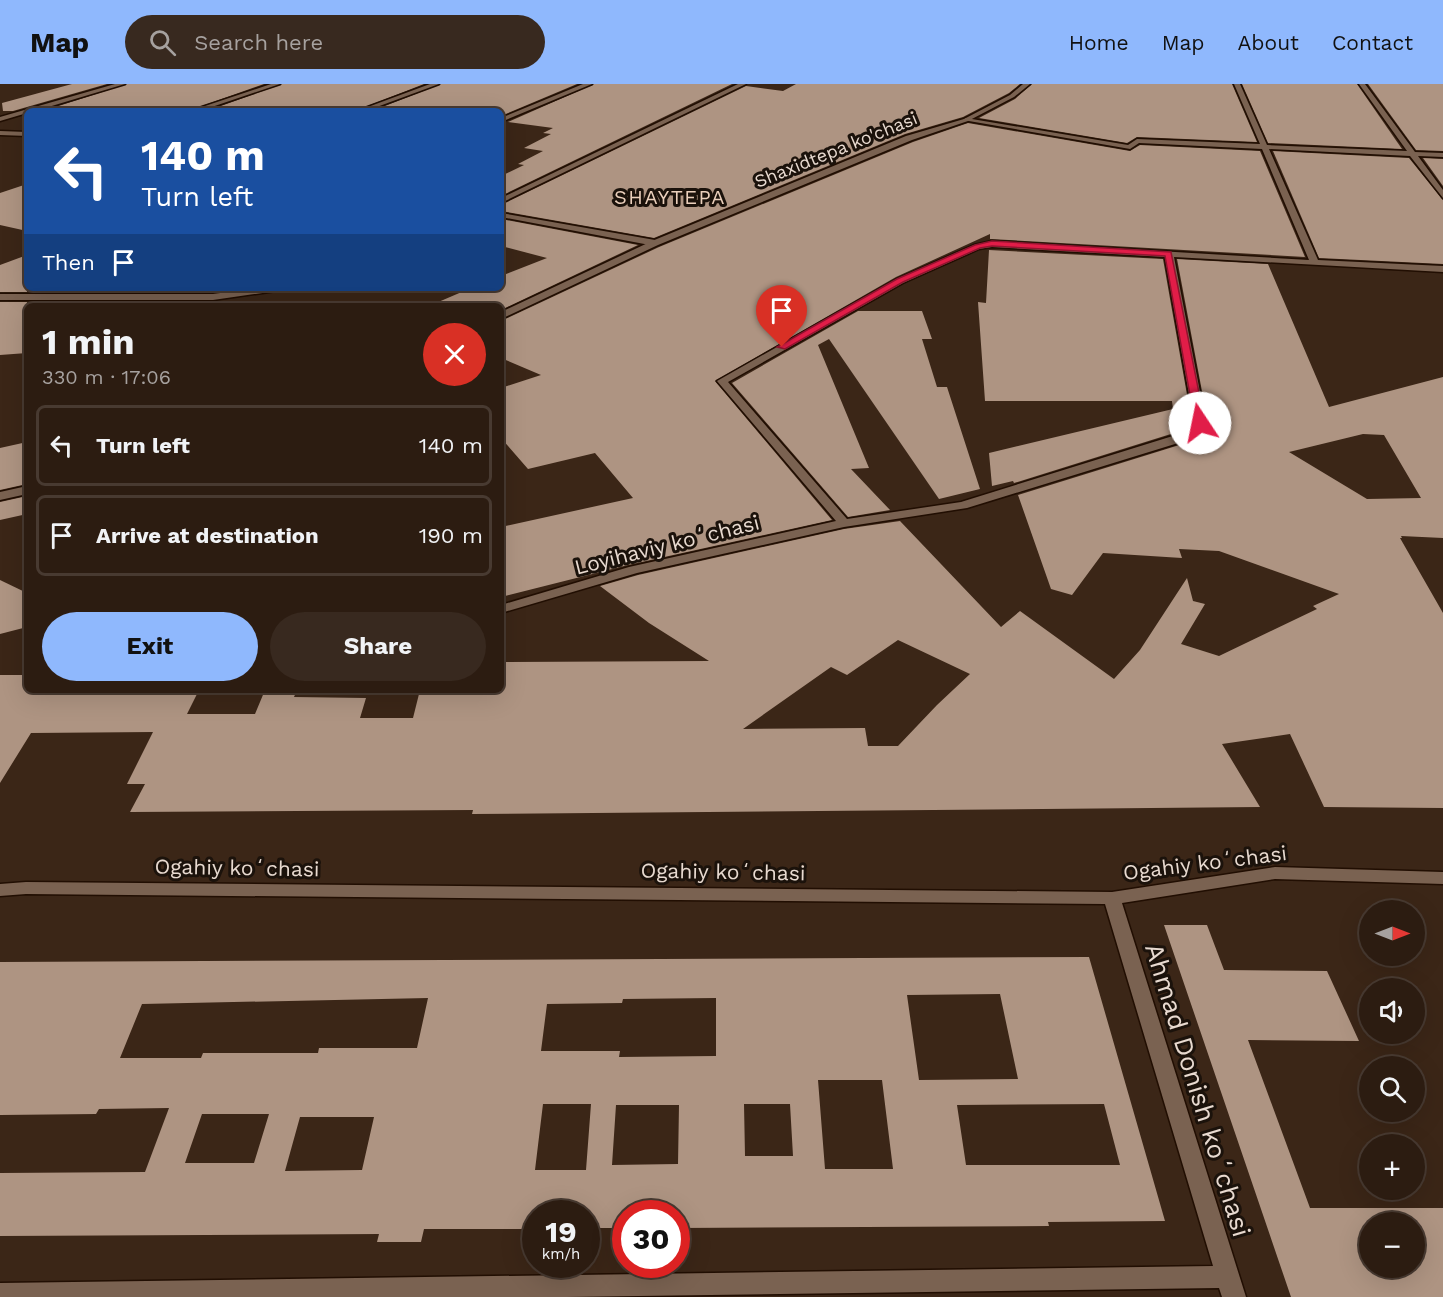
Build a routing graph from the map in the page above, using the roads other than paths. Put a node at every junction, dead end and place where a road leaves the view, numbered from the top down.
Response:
1 (122, 84) edge
2 (277, 84) edge
3 (436, 84) edge
4 (589, 84) edge
5 (744, 84) edge
6 (1027, 84) edge
7 (1237, 84) edge
8 (1362, 84) edge
9 (38, 108) edge
10 (202, 108) edge
11 (368, 108) edge
12 (24, 112) edge
13 (0, 119) edge
14 (504, 119) edge
15 (966, 120) junction
16 (0, 133) edge
17 (15, 133) junction
18 (24, 134) edge
19 (0, 144) edge
20 (1263, 146) junction
21 (1412, 154) junction
22 (1443, 155) edge
23 (1443, 196) edge
24 (504, 200) edge
25 (504, 216) edge
26 (655, 243) junction
27 (1169, 254) junction
28 (1315, 263) junction
29 (1443, 269) edge
30 (255, 291) edge
31 (0, 297) edge
32 (504, 315) edge
33 (24, 491) edge
34 (0, 496) edge
35 (844, 523) junction
36 (504, 608) edge
37 (1443, 878) edge
38 (0, 890) edge
39 (1112, 898) junction
40 (1230, 1287) edge
41 (767, 1290) edge
42 (326, 1292) edge
43 (0, 1294) edge

1 - 9 street
2 - 10 street
3 - 11 street
4 - 14 street
5 - 24 street
6 - 15 street, Shaxidtepa ko'chasi
7 - 20 street
8 - 21 street
12 - 13 street
15 - 20 street
15 - 26 street, Shaxidtepa ko'chasi
16 - 17 street
17 - 18 street
17 - 19 street
20 - 21 street
20 - 28 street
21 - 22 street
21 - 23 street
25 - 26 street
26 - 32 street, Shaxidtepa ko'chasi
27 - 28 street
27 - 35 street, Loyihaviy koʻchasi
27 - 35 street
28 - 29 street
30 - 31 street
33 - 34 street
35 - 36 street, Loyihaviy koʻchasi
37 - 39 street, Ogahiy koʻchasi
38 - 39 street, Ogahiy koʻchasi
39 - 40 street, Ahmad Donish koʻchasi
40 - 41 street
41 - 42 street
42 - 43 street

